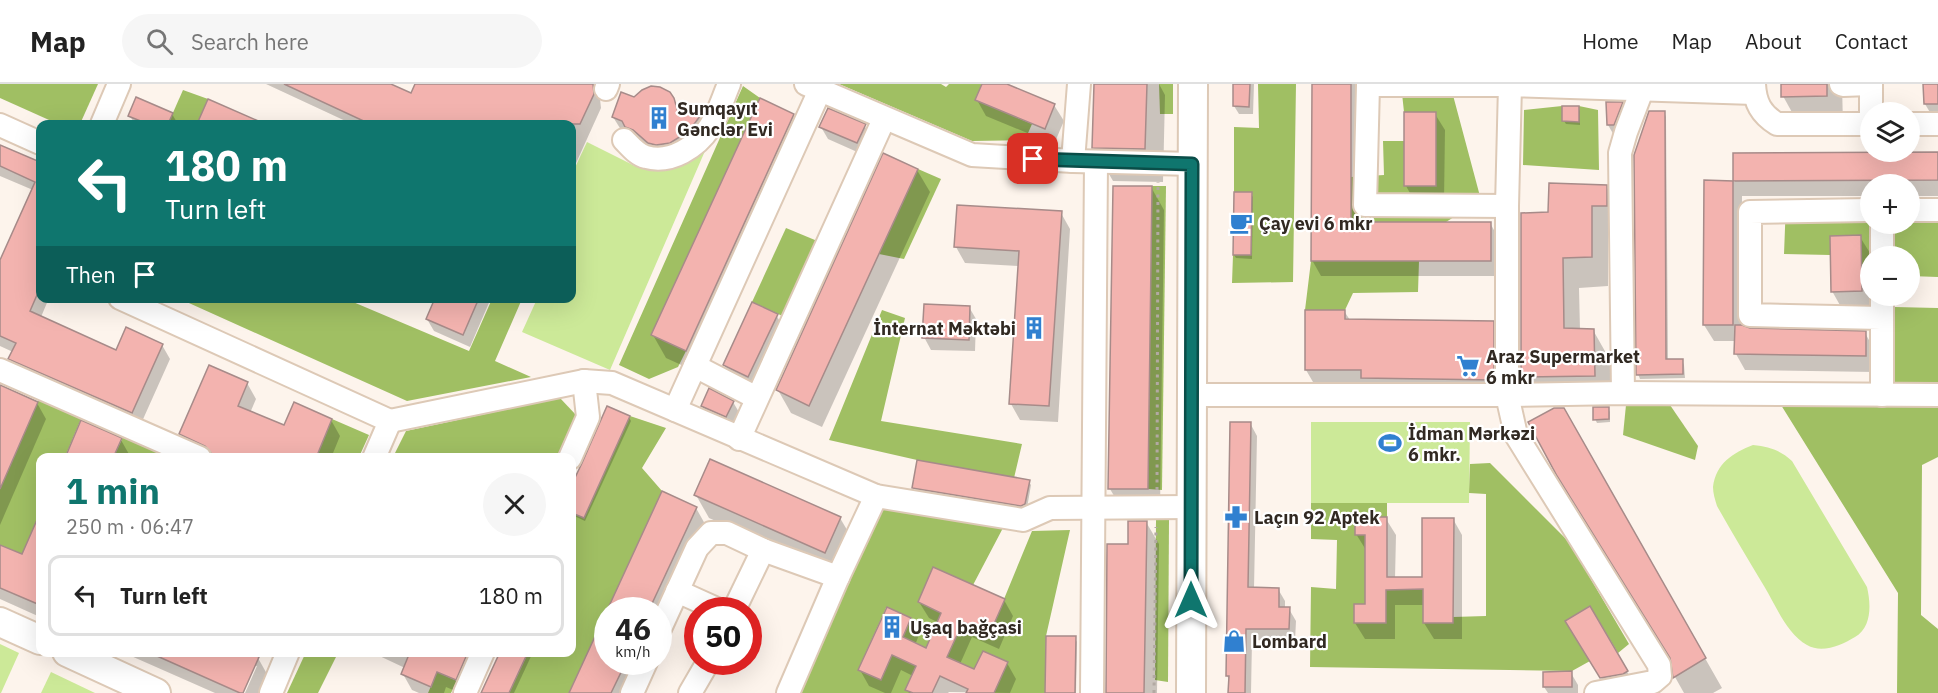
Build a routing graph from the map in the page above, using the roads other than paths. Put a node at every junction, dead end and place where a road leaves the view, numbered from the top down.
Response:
1 (119, 84) edge
2 (729, 84) edge
3 (1079, 84) edge
4 (1193, 84) edge
5 (1841, 84) edge
6 (1871, 84) edge
7 (1510, 85) edge
8 (813, 87) edge
9 (1754, 88) edge
10 (1642, 90) junction
11 (1871, 102) edge
12 (884, 119) junction
13 (104, 120) edge
14 (1860, 124) edge
15 (1920, 124) edge
16 (1938, 124) edge
17 (0, 125) edge
18 (624, 140) dead end
19 (36, 141) edge
20 (1084, 161) junction
21 (1192, 164) junction
22 (1507, 206) junction
23 (1860, 210) edge
24 (1920, 210) edge
25 (1938, 210) edge
26 (131, 303) edge
27 (1882, 307) edge
28 (695, 366) junction
29 (0, 370) edge
30 (584, 381) junction
31 (1623, 393) junction
32 (1192, 395) junction
33 (1508, 395) junction
34 (1882, 395) junction
35 (1938, 395) edge
36 (758, 398) junction
37 (675, 410) junction
38 (390, 420) junction
39 (739, 439) junction
40 (189, 453) edge
41 (376, 453) edge
42 (572, 453) edge
43 (876, 496) junction
44 (1094, 507) junction
45 (1192, 507) junction
46 (763, 550) junction
47 (838, 577) junction
48 (677, 591) junction
49 (690, 597) edge
50 (740, 597) edge
51 (672, 602) edge
52 (0, 622) edge
53 (36, 638) edge
54 (78, 657) edge
55 (286, 657) edge
56 (481, 657) edge
57 (640, 675) edge
58 (700, 675) edge
59 (156, 693) edge
60 (271, 693) edge
61 (465, 693) edge
62 (632, 693) edge
63 (690, 693) edge
64 (788, 693) edge
65 (1092, 693) edge
66 (1191, 693) edge
67 (1596, 693) edge

1 - 13 street
2 - 18 street
3 - 20 street
4 - 21 main road
5 - 6 street
6 - 11 street
7 - 10 street
7 - 22 street
7 - 22 street
8 - 12 street
8 - 28 street
9 - 10 street
9 - 14 street
10 - 31 street
12 - 20 street
12 - 36 street
15 - 16 street
17 - 19 street
20 - 21 street
20 - 44 street
21 - 32 main road
22 - 33 street
23 - 27 street
24 - 25 street
26 - 38 street
27 - 34 street
28 - 36 street
28 - 37 street
29 - 40 street
30 - 37 street
30 - 38 street
30 - 42 street
31 - 33 street
31 - 34 street
32 - 33 street
32 - 45 main road
33 - 67 street
34 - 35 street
36 - 39 street
37 - 39 street
38 - 41 street
39 - 43 street
43 - 44 street
43 - 47 street
44 - 45 street
44 - 65 street
45 - 66 main road
46 - 47 street
46 - 48 street
46 - 50 street
47 - 64 street
48 - 49 street
48 - 51 street
52 - 53 main road
54 - 59 main road
55 - 60 street
56 - 61 street
57 - 62 street
58 - 63 street

